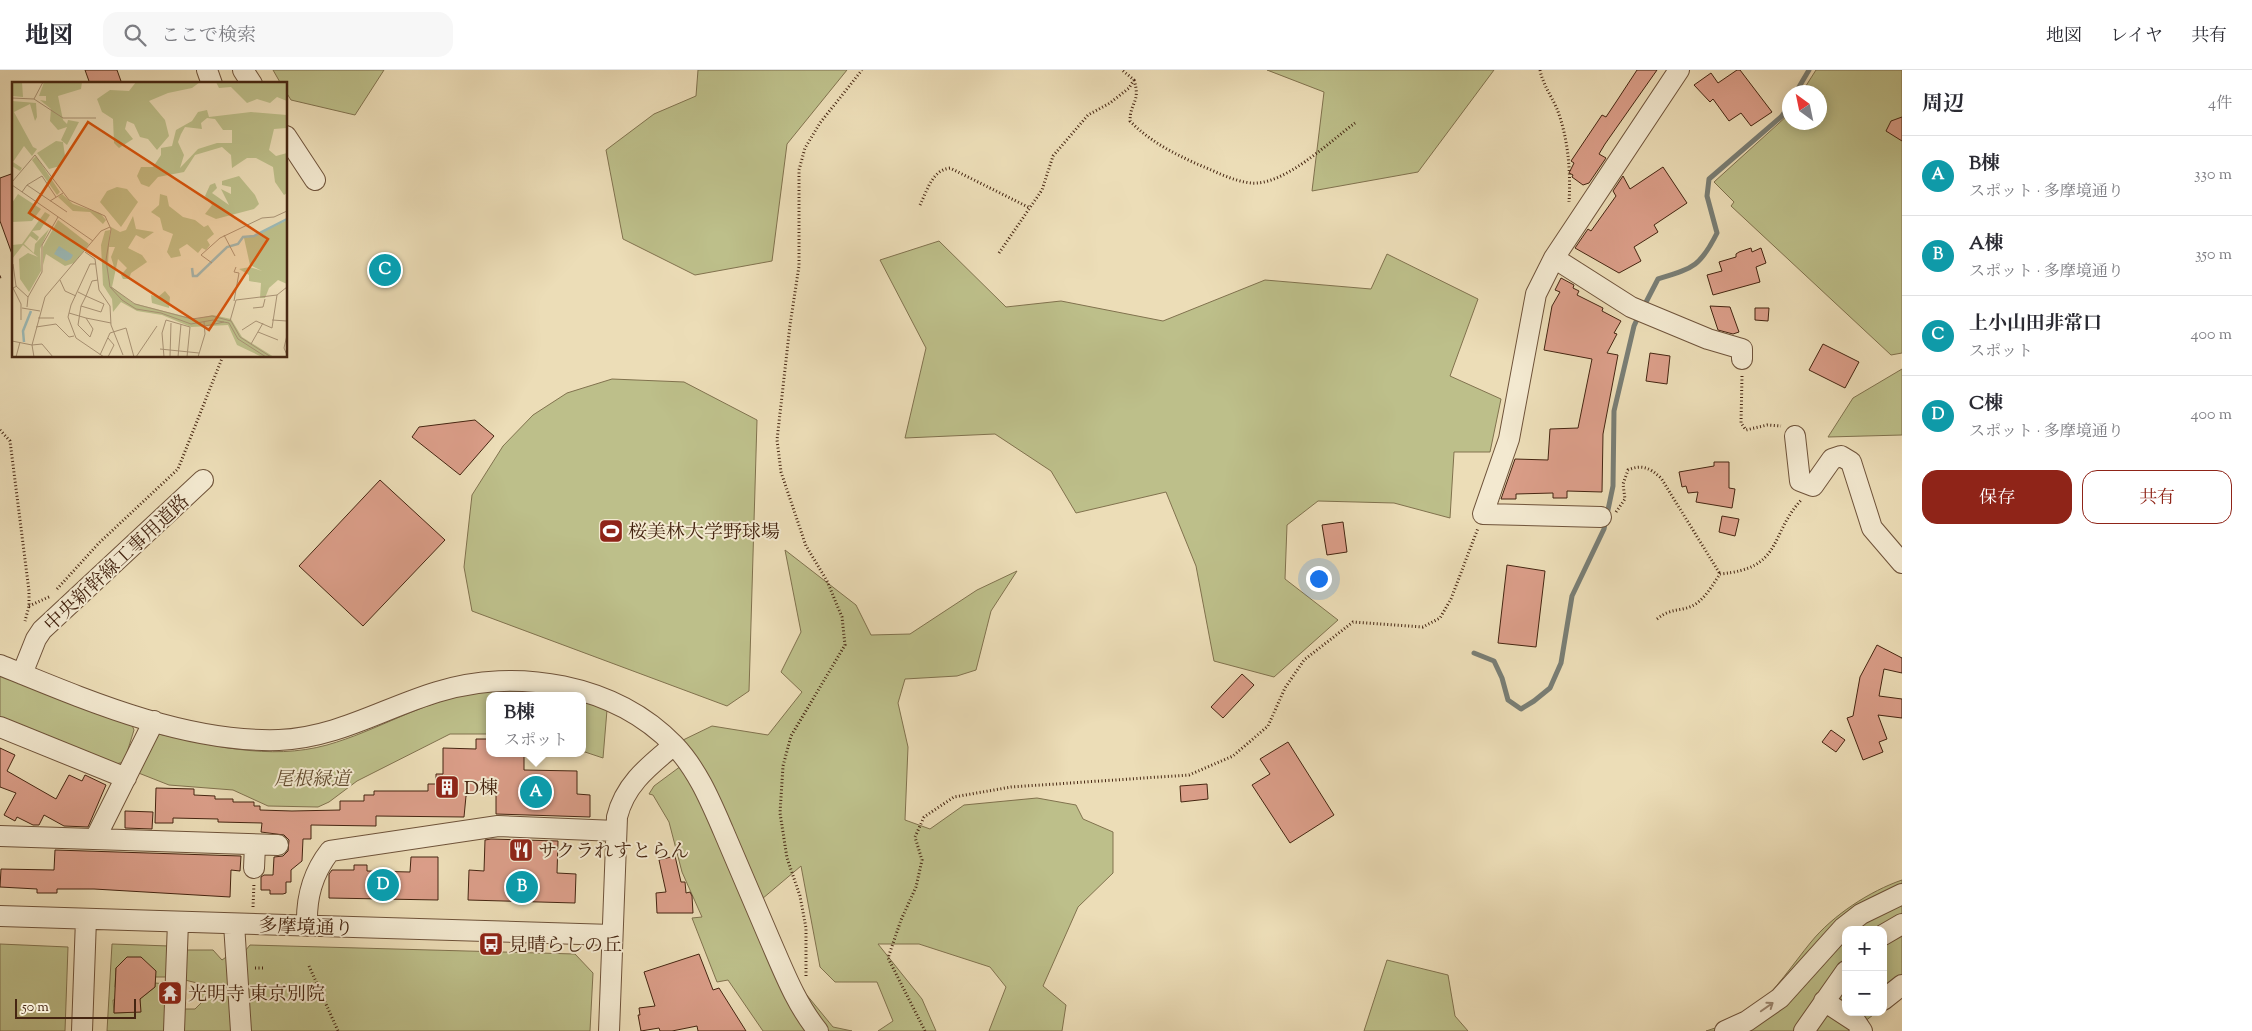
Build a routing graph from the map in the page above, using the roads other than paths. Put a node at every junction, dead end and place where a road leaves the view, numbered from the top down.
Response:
1 (207, 70) edge
2 (243, 70) edge
3 (1678, 70) edge
4 (211, 82) edge
5 (251, 82) edge
6 (288, 139) edge
7 (315, 180) dead end
8 (1554, 258) junction
9 (1742, 359) road end
10 (1795, 436) road end
11 (203, 480) dead end
12 (1601, 517) road end
13 (1902, 563) edge
14 (0, 665) edge
15 (22, 674) junction
16 (584, 692) edge
17 (586, 693) edge
18 (154, 721) junction
19 (0, 727) edge
20 (674, 745) junction
21 (126, 778) junction
22 (616, 831) junction
23 (0, 836) edge
24 (95, 839) junction
25 (255, 845) junction
26 (278, 845) dead end
27 (254, 868) dead end
28 (1902, 894) edge
29 (0, 916) edge
30 (86, 919) junction
31 (178, 922) junction
32 (234, 924) junction
33 (1902, 924) edge
34 (307, 926) junction
35 (1887, 933) edge
36 (612, 935) junction
37 (1842, 976) edge
38 (1902, 985) edge
39 (1887, 997) edge
40 (1824, 1001) junction
41 (1862, 1022) edge
42 (82, 1031) edge
43 (174, 1031) edge
44 (241, 1031) edge
45 (609, 1031) edge
46 (818, 1031) edge
47 (1725, 1031) edge
48 (1804, 1031) edge

1 - 4 street
2 - 5 street
3 - 8 street
6 - 7 street
8 - 9 street
8 - 12 street
10 - 13 street
11 - 15 street, 中央新幹線工事用道路
14 - 15 street
15 - 18 street
16 - 18 street
17 - 20 street
18 - 21 street
19 - 21 street
20 - 22 street
20 - 46 street
21 - 24 street
22 - 34 street
22 - 36 street
23 - 24 street
24 - 25 street
25 - 26 street
25 - 27 street
47 -> 28 street
29 - 30 street, 多摩境通り
30 - 31 street, 多摩境通り
30 - 42 street
31 - 32 street, 多摩境通り
31 - 43 street
32 - 34 street, 多摩境通り
32 - 44 street
33 - 35 street
34 - 36 street, 多摩境通り
36 - 45 street
37 - 40 street
38 - 39 street
40 - 41 street
40 - 48 street

